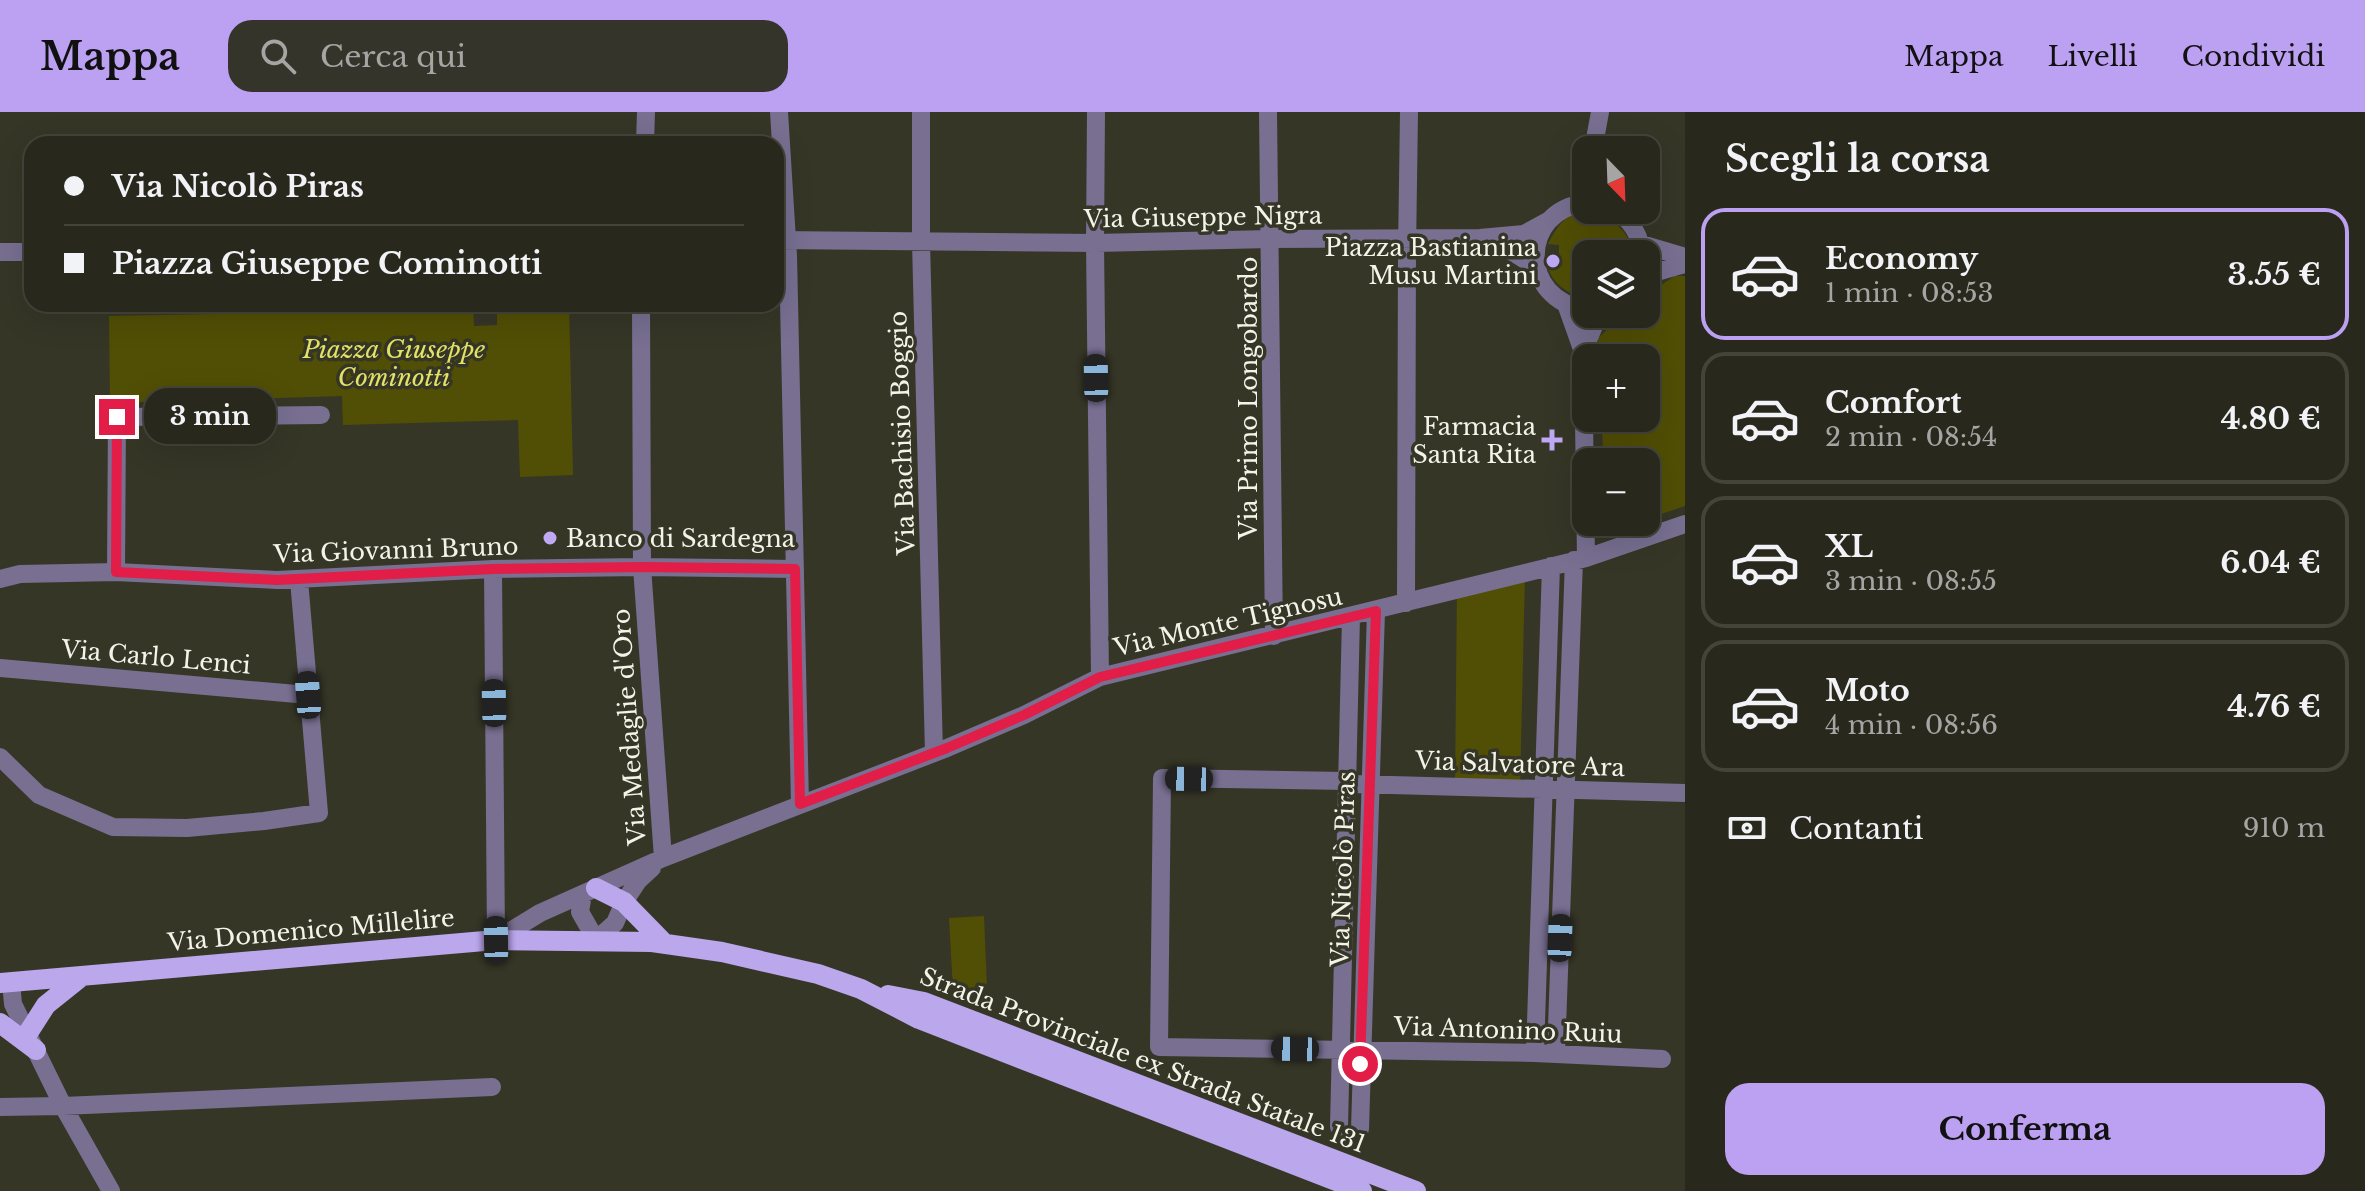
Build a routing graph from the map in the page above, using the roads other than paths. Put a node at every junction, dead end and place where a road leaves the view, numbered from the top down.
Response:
1 (646, 112) edge
2 (779, 112) edge
3 (921, 112) edge
4 (1096, 112) edge
5 (1268, 112) edge
6 (1409, 112) edge
7 (1600, 112) edge
8 (645, 136) edge
9 (780, 136) edge
10 (1596, 136) edge
11 (1572, 205) edge
12 (1548, 221) junction
13 (1407, 238) junction
14 (1486, 238) junction
15 (1270, 239) junction
16 (784, 240) edge
17 (921, 242) junction
18 (1095, 243) junction
19 (0, 252) edge
20 (24, 252) edge
21 (1660, 252) edge
22 (1685, 257) edge
23 (1685, 264) edge
24 (1537, 269) junction
25 (1660, 271) edge
26 (784, 291) edge
27 (1566, 304) junction
28 (1572, 306) edge
29 (641, 312) edge
30 (1580, 344) edge
31 (321, 415) dead end
32 (1582, 432) edge
33 (1685, 524) edge
34 (1580, 559) junction
35 (1551, 566) junction
36 (642, 567) junction
37 (493, 569) junction
38 (795, 569) junction
39 (116, 572) junction
40 (0, 579) edge
41 (299, 580) junction
42 (1406, 603) junction
43 (1376, 611) junction
44 (1351, 617) junction
45 (1274, 636) junction
46 (0, 668) edge
47 (1100, 677) junction
48 (308, 695) junction
49 (934, 753) junction
50 (0, 757) edge
51 (1346, 787) junction
52 (1370, 789) junction
53 (1685, 793) edge
54 (1544, 794) junction
55 (1566, 795) junction
56 (800, 804) junction
57 (1685, 804) edge
58 (663, 858) junction
59 (590, 891) junction
60 (624, 902) junction
61 (496, 940) junction
62 (596, 940) junction
63 (665, 944) junction
64 (81, 977) junction
65 (5, 983) edge
66 (861, 989) junction
67 (0, 1023) edge
68 (32, 1042) junction
69 (1159, 1047) joint
70 (1339, 1050) junction
71 (1361, 1051) junction
72 (1535, 1053) junction
73 (1556, 1054) junction
74 (1662, 1059) dead end
75 (492, 1087) dead end
76 (63, 1106) junction
77 (0, 1107) edge
78 (1339, 1127) dead end
79 (1360, 1129) dead end
80 (111, 1191) edge
81 (1362, 1191) edge
82 (1416, 1191) edge

1 - 8 street
2 - 9 street
3 - 17 street, Via Bachisio Boggio
4 - 18 street
5 - 15 street, Via Primo Longobardo
6 - 13 street
7 - 10 street
11 - 12 street
12 - 14 street, Via Giuseppe Nigra
12 - 24 street
13 - 14 street, Via Giuseppe Nigra
13 - 15 street, Via Giuseppe Nigra
13 - 42 street
14 - 24 street, Via Giuseppe Nigra
15 - 18 street, Via Giuseppe Nigra
15 - 45 street, Via Primo Longobardo
16 - 17 street, Via Giuseppe Nigra
17 - 18 street, Via Giuseppe Nigra
17 - 49 street, Via Bachisio Boggio
18 - 47 street
19 - 20 street
21 - 22 street
23 - 25 street
24 - 27 street
26 - 38 street
27 - 28 street
27 - 30 street
29 - 36 street, Via Medaglie d'Oro
31 - 39 street
32 - 34 street
33 - 34 street, Via Monte Tignosu
34 - 35 street, Via Monte Tignosu
34 - 55 street
35 - 42 street, Via Monte Tignosu
35 - 54 street
36 - 37 street, Via Giovanni Bruno
36 - 38 street, Via Giovanni Bruno
36 - 58 street, Via Medaglie d'Oro
37 - 41 street, Via Giovanni Bruno
37 - 61 street
38 - 56 street
39 - 40 street, Via Giovanni Bruno
39 - 41 street, Via Giovanni Bruno
41 - 48 street
42 - 43 street, Via Monte Tignosu
43 - 44 street, Via Monte Tignosu
43 - 52 street, Via Nicolò Piras
44 - 45 street, Via Monte Tignosu
44 - 51 street, Via Nicolò Piras
45 - 47 street, Via Monte Tignosu
46 - 48 street, Via Carlo Lenci
47 - 49 street, Via Monte Tignosu
48 - 50 street
49 - 56 street, Via Monte Tignosu
51 - 52 street, Via Salvatore Ara
51 - 69 street, Via Salvatore Ara
51 - 70 street, Via Nicolò Piras
52 - 54 street, Via Salvatore Ara
52 - 71 street, Via Nicolò Piras
53 - 55 street, Via Salvatore Ara
54 - 55 street, Via Salvatore Ara
54 - 72 street
55 - 57 street, Via Salvatore Ara
55 - 73 street
56 - 58 street, Via Monte Tignosu
58 - 59 street, Via Monte Tignosu
58 - 60 street, Via Monte Tignosu
59 - 60 main road
59 - 61 street, Via Monte Tignosu
59 - 62 street
60 - 62 street, Via Monte Tignosu
60 - 63 main road
61 - 62 main road, Via Domenico Millelire
61 - 64 main road, Via Domenico Millelire
62 - 63 main road, Via Domenico Millelire
63 - 66 main road, Via Domenico Millelire
64 - 65 main road, Via Domenico Millelire
64 - 68 main road
65 - 68 street
66 - 81 main road, Strada Provinciale ex Strada Statale 131
66 - 82 main road, Strada Provinciale ex Strada Statale 131
67 - 68 main road
68 - 76 street
69 - 70 street, Via Antonino Ruiu
70 - 71 street, Via Antonino Ruiu
70 - 78 street, Via Nicolò Piras
71 - 72 street, Via Antonino Ruiu
71 - 79 street, Via Nicolò Piras
72 - 73 street, Via Antonino Ruiu
73 - 74 street, Via Antonino Ruiu
75 - 76 street
76 - 77 street
76 - 80 street

